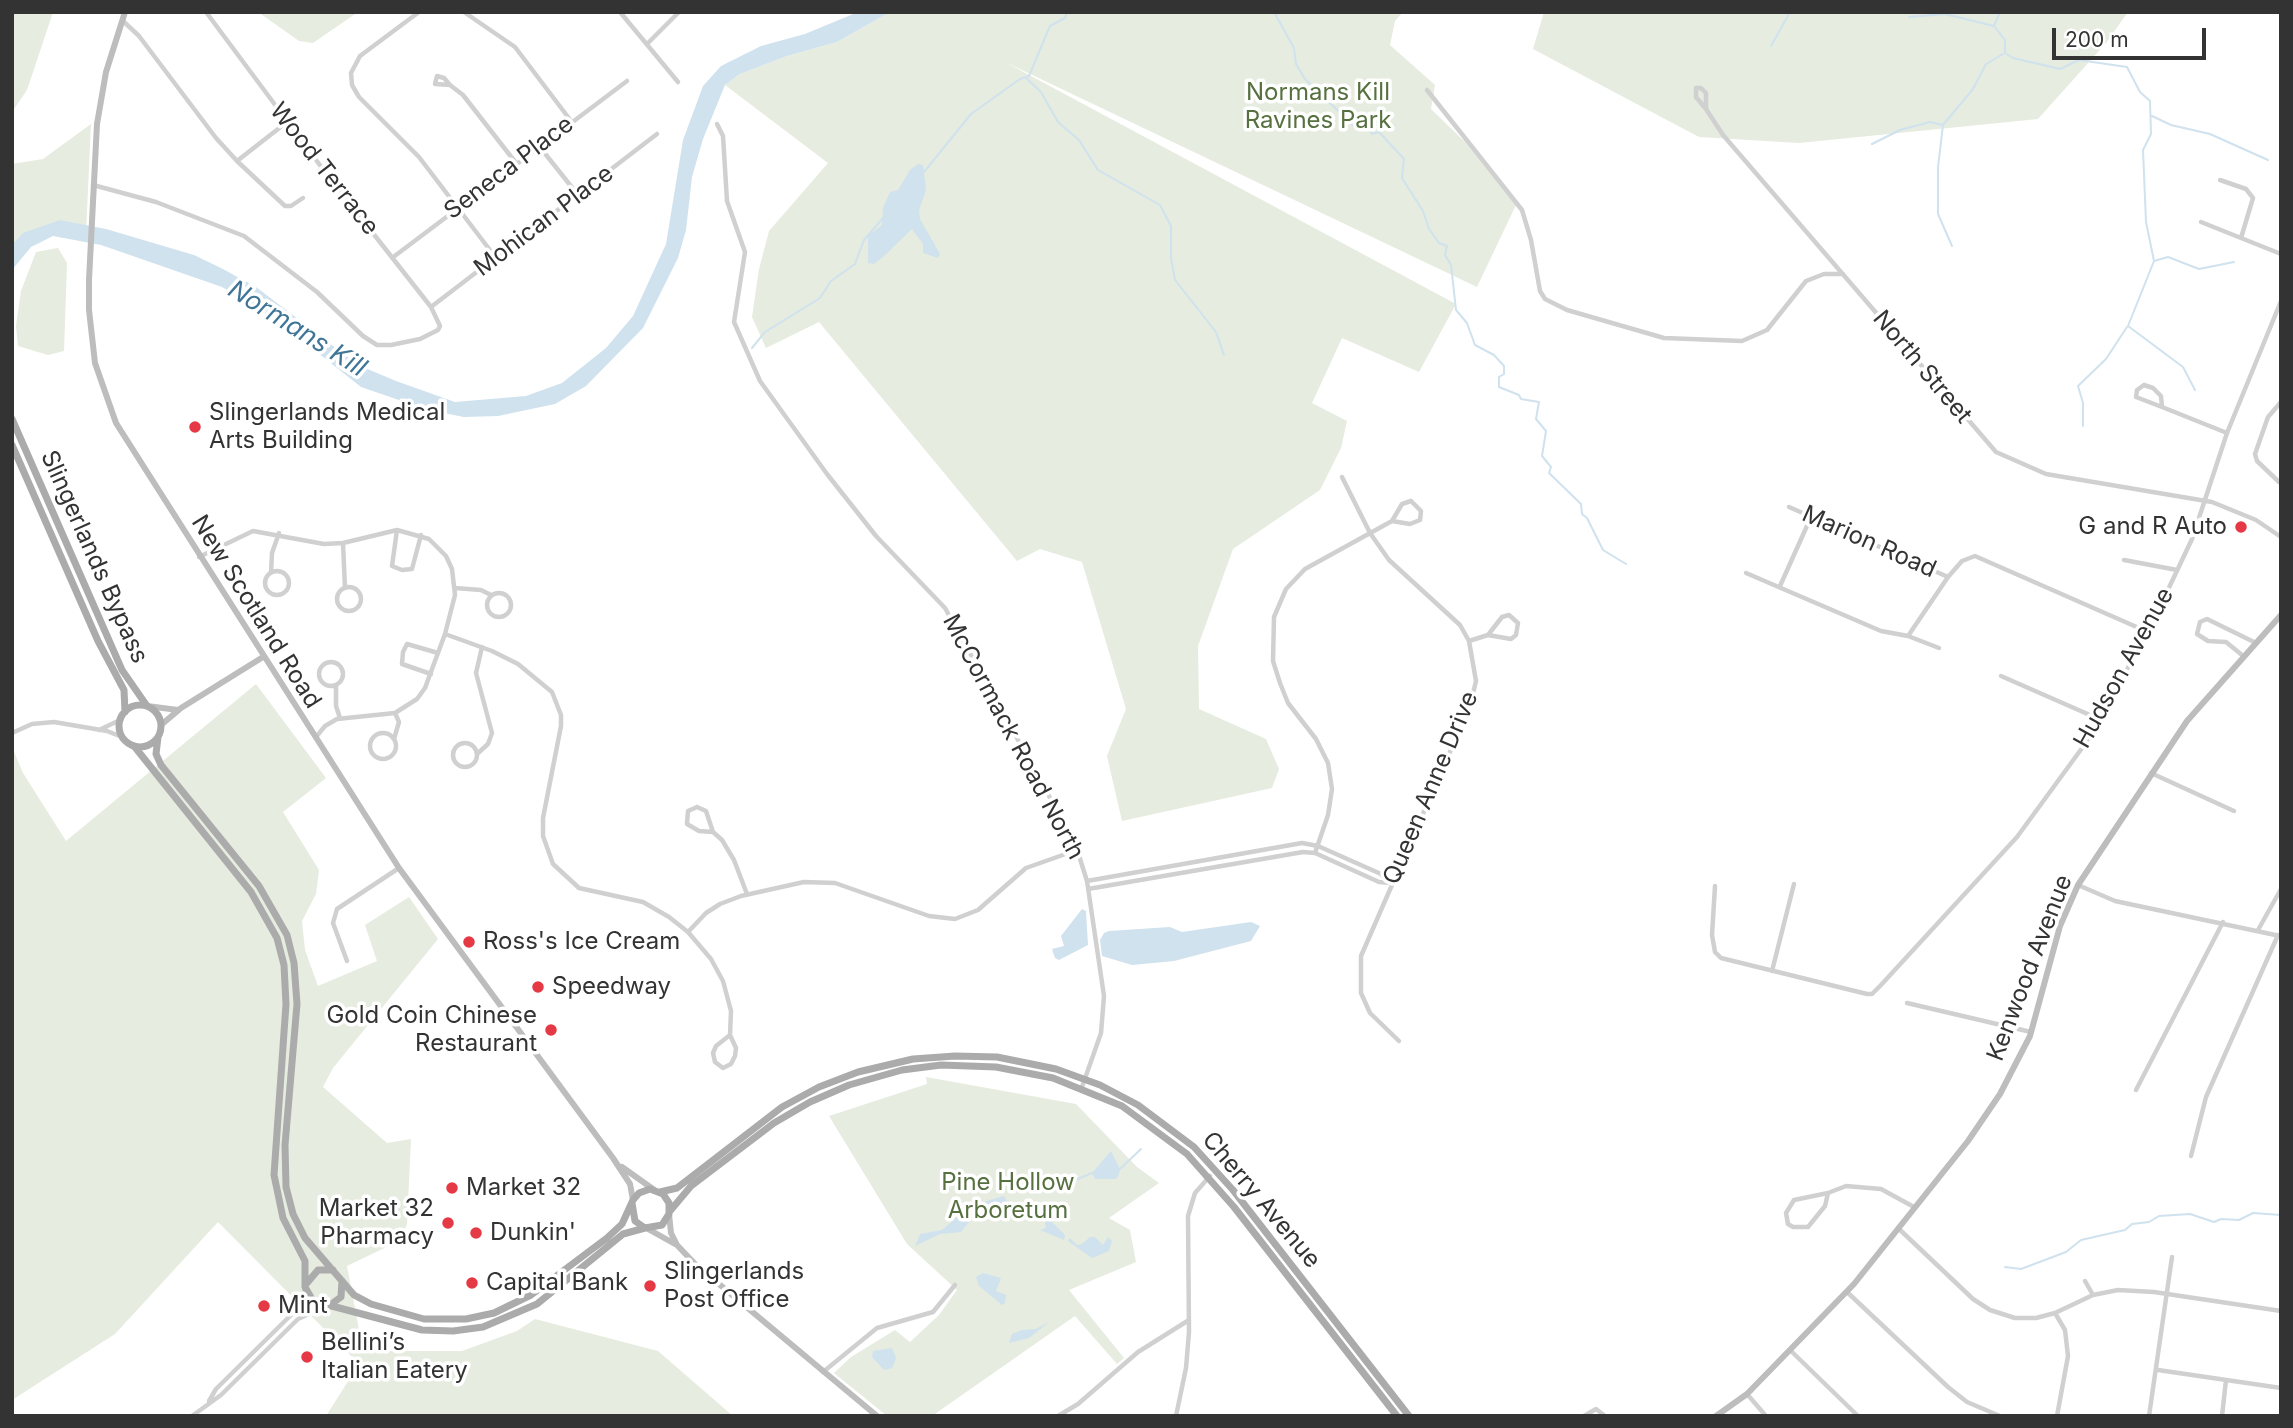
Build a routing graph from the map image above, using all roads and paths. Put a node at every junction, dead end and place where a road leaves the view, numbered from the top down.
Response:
1 (125, 12) edge
2 (206, 12) edge
3 (419, 12) edge
4 (464, 12) edge
5 (620, 12) edge
6 (679, 12) edge
7 (122, 21) junction
8 (648, 43) junction
9 (627, 81) dead end
10 (678, 82) dead end
11 (450, 85) dead end
12 (1427, 90) dead end
13 (1706, 109) dead end
14 (571, 121) junction
15 (287, 122) junction
16 (716, 124) dead end
17 (657, 134) dead end
18 (539, 146) junction
19 (237, 161) junction
20 (516, 163) junction
21 (2220, 180) dead end
22 (93, 185) junction
23 (578, 195) junction
24 (303, 198) dead end
25 (457, 207) junction
26 (2201, 222) dead end
27 (2241, 237) junction
28 (2281, 254) edge
29 (392, 258) junction
30 (496, 258) junction
31 (1844, 274) junction
32 (2281, 300) edge
33 (431, 307) junction
34 (2281, 402) edge
35 (2162, 407) junction
36 (12, 419) edge
37 (2227, 433) junction
38 (12, 445) edge
39 (1342, 477) dead end
40 (2279, 482) edge
41 (2209, 501) junction
42 (1790, 507) dead end
43 (1811, 517) junction
44 (1392, 521) junction
45 (397, 530) junction
46 (279, 533) junction
47 (1370, 533) junction
48 (421, 535) junction
49 (2281, 537) edge
50 (343, 543) junction
51 (198, 557) junction
52 (2124, 560) dead end
53 (2177, 570) junction
54 (271, 573) junction
55 (1746, 573) dead end
56 (1948, 577) junction
57 (1780, 586) junction
58 (345, 588) junction
59 (455, 588) junction
60 (491, 595) junction
61 (2281, 615) edge
62 (2148, 632) junction
63 (445, 634) junction
64 (1488, 635) junction
65 (1908, 636) junction
66 (1469, 641) junction
67 (2254, 642) junction
68 (482, 647) junction
69 (1939, 648) dead end
70 (438, 653) junction
71 (2242, 655) junction
72 (262, 657) junction
73 (431, 674) junction
74 (2001, 676) dead end
75 (336, 685) junction
76 (147, 706) junction
77 (178, 710) junction
78 (125, 712) junction
79 (395, 713) junction
80 (340, 718) junction
81 (2099, 719) junction
82 (120, 720) junction
83 (305, 724) junction
84 (161, 725) junction
85 (325, 726) junction
86 (97, 730) junction
87 (12, 733) edge
88 (122, 737) junction
89 (158, 737) junction
90 (394, 739) junction
91 (315, 740) junction
92 (134, 746) junction
93 (477, 754) junction
94 (2151, 773) junction
95 (2234, 811) dead end
96 (713, 832) junction
97 (1318, 846) junction
98 (1077, 850) junction
99 (1315, 853) junction
100 (1221, 856) junction
101 (1223, 864) junction
102 (399, 868) junction
103 (1153, 869) junction
104 (1154, 877) junction
105 (1087, 880) junction
106 (1389, 882) junction
107 (1794, 884) dead end
108 (2078, 885) junction
109 (1715, 886) dead end
110 (1088, 889) junction
111 (2281, 889) edge
112 (747, 894) junction
113 (2223, 922) junction
114 (2258, 930) junction
115 (688, 932) junction
116 (2279, 936) edge
117 (347, 961) dead end
118 (1772, 971) junction
119 (1907, 1003) dead end
120 (2031, 1032) junction
121 (730, 1035) junction
122 (1399, 1041) dead end
123 (1085, 1079) junction
124 (1082, 1087) junction
125 (2136, 1090) dead end
126 (2191, 1156) dead end
127 (613, 1158) junction
128 (1216, 1171) junction
129 (1209, 1177) junction
130 (658, 1191) junction
131 (1828, 1193) junction
132 (632, 1202) junction
133 (1914, 1206) junction
134 (670, 1213) junction
135 (646, 1228) junction
136 (1898, 1228) junction
137 (677, 1245) junction
138 (2172, 1257) dead end
139 (334, 1271) junction
140 (341, 1277) junction
141 (2085, 1281) dead end
142 (955, 1285) dead end
143 (305, 1287) junction
144 (1847, 1292) junction
145 (2093, 1295) junction
146 (2168, 1295) junction
147 (329, 1305) junction
148 (2281, 1311) edge
149 (2055, 1313) junction
150 (1189, 1320) junction
151 (1790, 1350) junction
152 (247, 1358) junction
153 (253, 1363) junction
154 (2158, 1370) junction
155 (823, 1373) junction
156 (2226, 1380) junction
157 (2281, 1388) edge
158 (1747, 1394) junction
159 (208, 1402) junction
160 (192, 1416) edge
161 (877, 1416) edge
162 (1058, 1416) edge
163 (1176, 1416) edge
164 (1396, 1416) edge
165 (1409, 1416) edge
166 (1584, 1416) edge
167 (1605, 1416) edge
168 (1716, 1416) edge
169 (1766, 1416) edge
170 (1858, 1416) edge
171 (2000, 1416) edge
172 (2057, 1416) edge
173 (2149, 1416) edge
174 (2222, 1416) edge

1 - 7 street, New Scotland Road
2 - 15 street, Wood Terrace
3 - 25 street
4 - 14 street
5 - 8 street
6 - 8 street
7 - 19 street
7 - 22 street, New Scotland Road
8 - 10 street
9 - 14 street, Seneca Place
11 - 20 street
12 - 31 street
13 - 31 street, North Street
14 - 18 street, Seneca Place
15 - 19 street
15 - 29 street, Wood Terrace
16 - 98 street, McCormack Road North
17 - 23 street, Mohican Place
18 - 20 street, Seneca Place
18 - 23 street
19 - 24 street
20 - 25 street, Seneca Place
21 - 27 street
22 - 33 street, Wood Terrace
22 - 51 street, New Scotland Road
23 - 30 street, Mohican Place
25 - 29 street, Seneca Place
25 - 30 street
26 - 27 street
27 - 28 street
29 - 33 street, Wood Terrace
30 - 33 street, Mohican Place
31 - 41 street, North Street
32 - 37 street, Hudson Avenue
34 - 40 street
35 - 35 street
35 - 37 street
36 - 76 main road, Slingerlands Bypass
37 - 41 street, Hudson Avenue
38 - 78 main road, Slingerlands Bypass
39 - 47 street, Queen Anne Drive
41 - 49 street, North Street
41 - 53 street, Hudson Avenue
42 - 43 street, Marion Road
43 - 56 street, Marion Road
43 - 57 street
44 - 44 street
44 - 47 street
45 - 48 street
45 - 48 street
45 - 50 street
46 - 50 street
46 - 51 street
46 - 54 street
47 - 66 street, Queen Anne Drive
47 - 97 street
48 - 59 street
50 - 58 street
51 - 72 street, New Scotland Road
52 - 53 street
53 - 62 street, Hudson Avenue
54 - 54 street
55 - 57 street
56 - 62 street
56 - 65 street
57 - 65 street
58 - 58 street
59 - 60 street
59 - 63 street
60 - 60 street
61 - 67 street, Kenwood Avenue
62 - 81 street, Hudson Avenue
63 - 68 street
63 - 70 street
64 - 64 street
64 - 66 street
65 - 69 street
66 - 106 street, Queen Anne Drive
67 - 71 street, Kenwood Avenue
67 - 71 street
68 - 93 street
68 - 115 street
70 - 73 street
70 - 73 street
71 - 94 street, Kenwood Avenue
72 - 77 street
72 - 83 street, New Scotland Road
73 - 79 street
74 - 81 street
75 - 75 street
75 - 80 street
76 - 77 street
76 - 78 main road
76 - 84 main road
77 - 84 street
78 - 82 main road
79 - 80 street
79 - 90 street
80 - 85 street
81 - 118 street, Hudson Avenue
82 - 86 street
82 - 88 main road
83 - 85 street
83 - 91 street, New Scotland Road
84 - 89 main road
85 - 91 street
86 - 87 street
86 - 88 street
88 - 92 main road
89 - 92 main road
89 - 139 main road
90 - 90 street
91 - 102 street, New Scotland Road
92 - 143 main road
93 - 93 street
94 - 95 street
94 - 108 street, Kenwood Avenue
96 - 96 street
96 - 112 street
97 - 99 street
97 - 100 street
97 - 106 street, Queen Anne Drive
98 - 105 street, McCormack Road North
98 - 112 street
99 - 101 street
99 - 106 street, Queen Anne Drive
100 - 101 street
100 - 103 street
101 - 104 street
102 - 117 street
102 - 127 street, New Scotland Road
103 - 104 street
103 - 105 street
104 - 110 street
105 - 110 street, McCormack Road North
106 - 122 street, Queen Anne Drive
107 - 118 street
108 - 113 street
108 - 120 street, Kenwood Avenue
109 - 118 street
110 - 123 street, McCormack Road North
111 - 114 street
112 - 115 street
113 - 114 street
113 - 125 street
114 - 116 street
115 - 121 street
116 - 126 street
119 - 120 street
120 - 133 street, Kenwood Avenue
121 - 121 street
123 - 124 street, McCormack Road North
123 - 128 main road, Cherry Avenue
123 - 130 main road, Cherry Avenue
124 - 129 main road, Cherry Avenue
124 - 134 main road, Cherry Avenue
127 - 130 street, New Scotland Road
127 - 132 street, New Scotland Road
128 - 129 street
128 - 165 main road, Cherry Avenue
129 - 150 street
129 - 164 main road, Cherry Avenue
130 - 132 main road
130 - 134 main road
131 - 131 street
131 - 133 street
132 - 135 main road
132 - 140 main road
133 - 136 street, Kenwood Avenue
134 - 135 main road
134 - 137 street
135 - 137 street
135 - 147 main road
136 - 144 street, Kenwood Avenue
136 - 149 street
137 - 155 street
138 - 146 street
139 - 140 main road
139 - 143 main road
140 - 147 main road
141 - 145 street
142 - 155 street
143 - 147 main road
143 - 152 street
144 - 151 street, Kenwood Avenue
144 - 171 street
145 - 146 street
145 - 149 street
146 - 148 street
146 - 154 street
147 - 153 street
149 - 172 street
150 - 162 street
150 - 163 street
151 - 158 street, Kenwood Avenue
151 - 170 street
152 - 153 street
152 - 159 street
153 - 159 street
154 - 156 street
154 - 173 street
155 - 161 street
156 - 157 street
156 - 174 street
158 - 168 street, Kenwood Avenue
158 - 169 street
159 - 160 street
166 - 167 street

